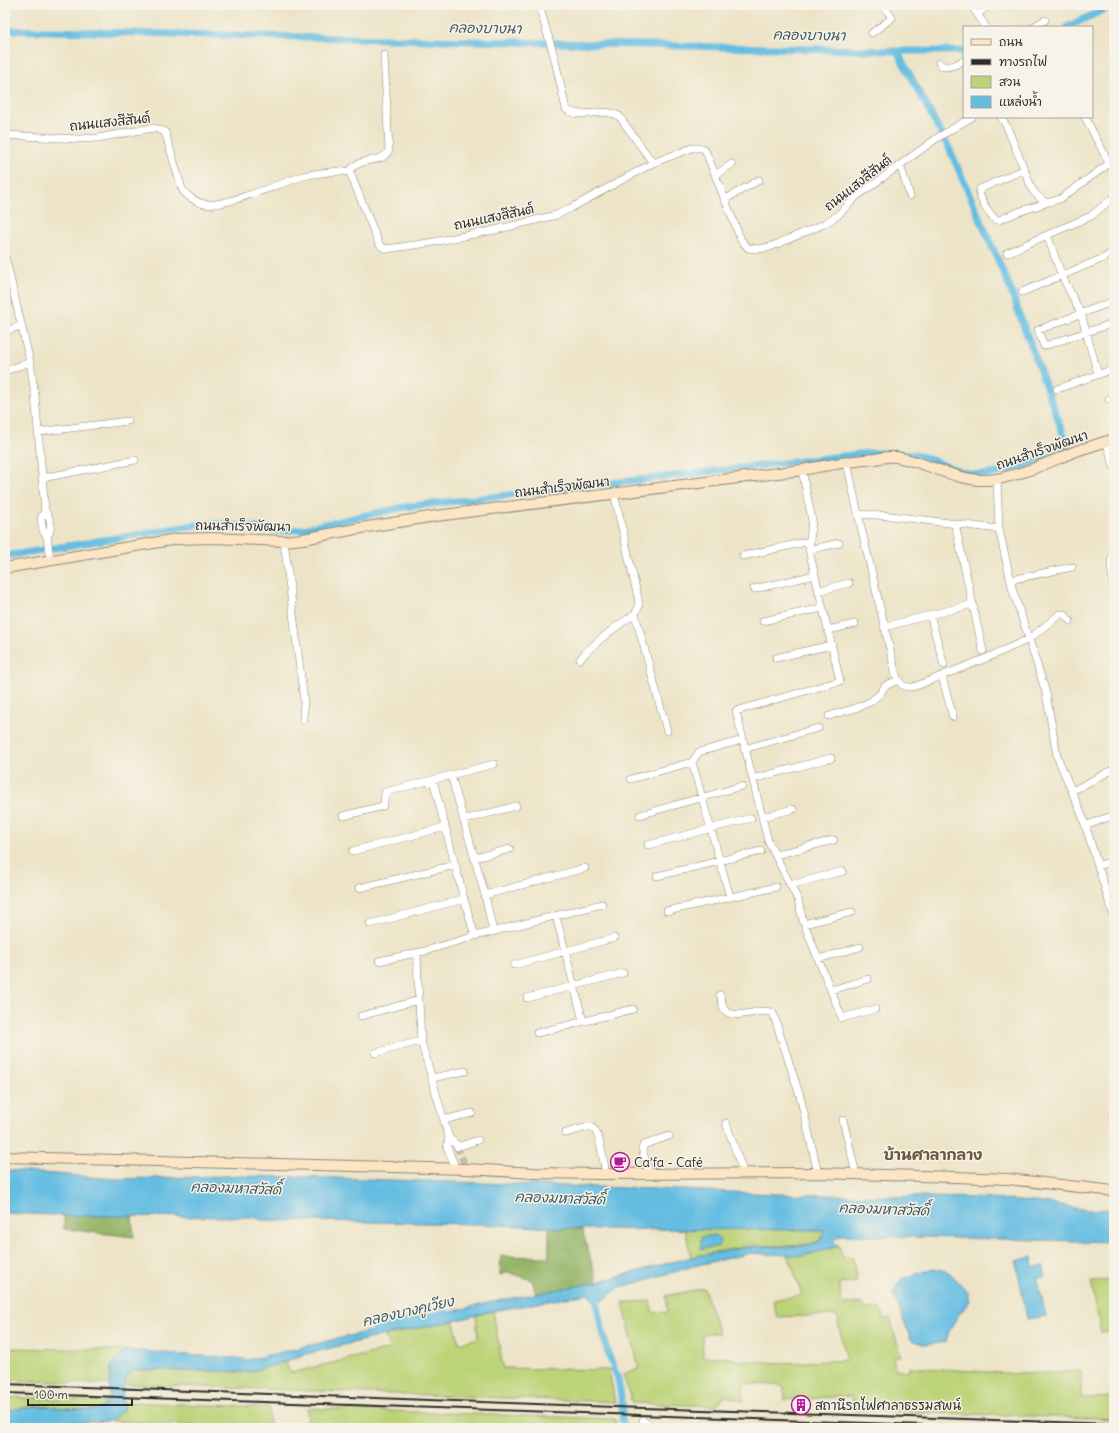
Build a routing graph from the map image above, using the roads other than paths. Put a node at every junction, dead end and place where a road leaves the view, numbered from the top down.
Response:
1 (539, 5) edge
2 (883, 5) edge
3 (971, 5) edge
4 (990, 5) edge
5 (977, 14) junction
6 (1045, 20) dead end
7 (985, 26) edge
8 (1035, 26) edge
9 (872, 33) dead end
10 (384, 54) dead end
11 (963, 61) edge
12 (939, 63) dead end
13 (970, 118) edge
14 (1002, 118) edge
15 (1086, 118) edge
16 (5, 135) edge
17 (1112, 162) edge
18 (653, 163) junction
19 (732, 164) dead end
20 (900, 165) junction
21 (1025, 169) junction
22 (348, 172) junction
23 (715, 175) junction
24 (759, 180) dead end
25 (910, 196) dead end
26 (1114, 197) edge
27 (724, 200) junction
28 (1046, 203) junction
29 (1047, 235) junction
30 (1114, 251) edge
31 (1007, 253) dead end
32 (5, 256) edge
33 (1062, 276) junction
34 (8, 288) edge
35 (1022, 292) dead end
36 (1114, 301) edge
37 (1081, 314) junction
38 (1114, 323) edge
39 (21, 326) junction
40 (5, 331) edge
41 (1086, 332) junction
42 (30, 362) junction
43 (1114, 369) edge
44 (5, 371) edge
45 (1098, 374) junction
46 (1056, 388) dead end
47 (128, 421) dead end
48 (38, 432) junction
49 (1110, 440) edge
50 (135, 460) dead end
51 (847, 462) junction
52 (1114, 466) edge
53 (802, 470) junction
54 (42, 478) junction
55 (997, 480) junction
56 (614, 493) junction
57 (858, 514) junction
58 (955, 524) junction
59 (999, 529) junction
60 (284, 541) junction
61 (810, 541) junction
62 (839, 543) dead end
63 (809, 550) junction
64 (50, 556) junction
65 (744, 556) dead end
66 (1114, 556) edge
67 (1112, 566) edge
68 (1072, 567) dead end
69 (5, 568) edge
70 (815, 575) junction
71 (1010, 580) junction
72 (850, 583) dead end
73 (1114, 588) edge
74 (754, 589) dead end
75 (818, 591) junction
76 (973, 604) junction
77 (822, 608) junction
78 (635, 614) junction
79 (930, 615) junction
80 (764, 621) dead end
81 (1070, 621) dead end
82 (855, 624) dead end
83 (884, 627) junction
84 (828, 630) junction
85 (1029, 639) junction
86 (831, 645) junction
87 (983, 651) dead end
88 (776, 658) dead end
89 (580, 659) dead end
90 (944, 665) dead end
91 (942, 676) junction
92 (898, 680) junction
93 (829, 716) dead end
94 (953, 717) dead end
95 (303, 719) dead end
96 (818, 728) dead end
97 (667, 731) dead end
98 (742, 740) junction
99 (744, 749) junction
100 (831, 758) dead end
101 (692, 762) junction
102 (494, 764) dead end
103 (1114, 769) edge
104 (451, 775) junction
105 (631, 779) dead end
106 (753, 779) junction
107 (433, 780) junction
108 (742, 786) dead end
109 (1072, 791) junction
110 (701, 796) junction
111 (516, 806) dead end
112 (793, 809) dead end
113 (640, 815) dead end
114 (1114, 815) edge
115 (343, 816) dead end
116 (762, 817) junction
117 (751, 818) dead end
118 (463, 820) junction
119 (1085, 826) junction
120 (445, 827) junction
121 (710, 828) junction
122 (834, 840) dead end
123 (648, 845) dead end
124 (510, 850) dead end
125 (353, 851) dead end
126 (761, 851) dead end
127 (775, 855) junction
128 (474, 858) junction
129 (719, 860) junction
130 (1114, 860) edge
131 (455, 865) junction
132 (1098, 866) junction
133 (585, 868) dead end
134 (843, 871) dead end
135 (657, 876) dead end
136 (776, 886) dead end
137 (790, 886) junction
138 (359, 888) dead end
139 (485, 895) junction
140 (730, 897) junction
141 (464, 899) junction
142 (1112, 903) edge
143 (602, 904) dead end
144 (667, 911) dead end
145 (852, 912) dead end
146 (556, 916) junction
147 (1114, 917) edge
148 (370, 924) dead end
149 (804, 924) junction
150 (493, 932) junction
151 (475, 936) junction
152 (614, 938) dead end
153 (860, 947) dead end
154 (565, 951) junction
155 (417, 953) junction
156 (818, 959) junction
157 (379, 961) dead end
158 (514, 965) dead end
159 (623, 973) dead end
160 (868, 979) dead end
161 (574, 986) junction
162 (830, 990) junction
163 (720, 995) dead end
164 (528, 998) dead end
165 (419, 1000) junction
166 (633, 1009) dead end
167 (875, 1009) dead end
168 (361, 1016) dead end
169 (583, 1021) junction
170 (537, 1034) dead end
171 (422, 1040) junction
172 (376, 1053) dead end
173 (465, 1071) dead end
174 (432, 1078) junction
175 (472, 1113) dead end
176 (444, 1120) junction
177 (843, 1120) dead end
178 (726, 1123) dead end
179 (566, 1133) dead end
180 (669, 1136) dead end
181 (448, 1138) junction
182 (478, 1140) dead end
183 (5, 1158) edge
184 (456, 1169) junction
185 (818, 1173) junction
186 (606, 1174) junction
187 (649, 1174) junction
188 (744, 1174) junction
189 (856, 1174) junction
190 (1114, 1191) edge
191 (643, 1420) dead end
192 (652, 1428) edge

1 - 18 street
2 - 9 street
3 - 5 street
4 - 5 street
5 - 7 street
6 - 8 street
10 - 22 street
11 - 12 street
13 - 20 street, ถนนแสงสีสันต์
14 - 21 street
15 - 17 street
16 - 22 street, ถนนแสงสีสันต์
17 - 28 street
18 - 22 street, ถนนแสงสีสันต์
18 - 23 street, ถนนแสงสีสันต์
19 - 23 street
20 - 25 street
20 - 27 street, ถนนแสงสีสันต์
21 - 28 street
21 - 28 street
23 - 27 street, ถนนแสงสีสันต์
24 - 27 street
26 - 29 street
29 - 31 street
29 - 33 street
30 - 33 street
32 - 34 street
33 - 35 street
33 - 37 street
34 - 39 street
36 - 37 street
37 - 41 street
37 - 41 street
38 - 41 street
39 - 40 street
39 - 42 street
41 - 45 street
42 - 44 street
42 - 48 street
43 - 45 street
45 - 46 street
47 - 48 street
48 - 54 street
49 - 52 street
49 - 55 street, ถนนสำเร็จพัฒนา
50 - 54 street
51 - 53 street, ถนนสำเร็จพัฒนา
51 - 55 street, ถนนสำเร็จพัฒนา
51 - 57 street
53 - 56 street, ถนนสำเร็จพัฒนา
53 - 61 street
54 - 64 street
55 - 59 street
56 - 60 street, ถนนสำเร็จพัฒนา
56 - 78 street
57 - 58 street
57 - 83 street
58 - 59 street
58 - 76 street
59 - 71 street
60 - 64 street, ถนนสำเร็จพัฒนา
60 - 95 street
61 - 63 street
61 - 65 street
62 - 63 street
63 - 70 street
64 - 69 street, ถนนสำเร็จพัฒนา
66 - 67 street
67 - 73 street
68 - 71 street
70 - 74 street
70 - 75 street
71 - 85 street
72 - 75 street
75 - 77 street
76 - 79 street
76 - 87 street
77 - 80 street
77 - 84 street
78 - 89 street
78 - 97 street
79 - 83 street
79 - 90 street
81 - 85 street
82 - 84 street
83 - 92 street
84 - 86 street
85 - 91 street
85 - 109 street
86 - 88 street
86 - 98 street
91 - 92 street
91 - 94 street
92 - 93 street
96 - 99 street
98 - 99 street
98 - 101 street
99 - 106 street
100 - 106 street
101 - 105 street
101 - 110 street
102 - 104 street
103 - 109 street
104 - 107 street
104 - 118 street
106 - 116 street
107 - 115 street
107 - 120 street
108 - 110 street
109 - 119 street
110 - 113 street
110 - 121 street
111 - 118 street
112 - 116 street
114 - 119 street
116 - 127 street
117 - 121 street
118 - 128 street
119 - 132 street
120 - 125 street
120 - 131 street
121 - 123 street
121 - 129 street
122 - 127 street
124 - 128 street
126 - 129 street
127 - 137 street
128 - 139 street
129 - 135 street
129 - 140 street
130 - 132 street
131 - 138 street
131 - 141 street
132 - 142 street
133 - 139 street
134 - 137 street
136 - 140 street
137 - 149 street
139 - 150 street
140 - 144 street
141 - 148 street
141 - 151 street
142 - 147 street
143 - 146 street
145 - 149 street
146 - 150 street
146 - 154 street
149 - 156 street
150 - 151 street
151 - 155 street
152 - 154 street
153 - 156 street
154 - 158 street
154 - 161 street
155 - 157 street
155 - 165 street
156 - 162 street
159 - 161 street
160 - 162 street
161 - 164 street
161 - 169 street
162 - 167 street
163 - 185 street
165 - 168 street
165 - 171 street
166 - 169 street
169 - 170 street
171 - 172 street
171 - 174 street
173 - 174 street
174 - 176 street
175 - 176 street
176 - 181 street
177 - 189 street
178 - 188 street
179 - 186 street
180 - 187 street
181 - 182 street
181 - 184 street
183 - 184 street
184 - 186 street
185 - 188 street
185 - 189 street
186 - 187 street
187 - 188 street
189 - 190 street
191 - 192 street

